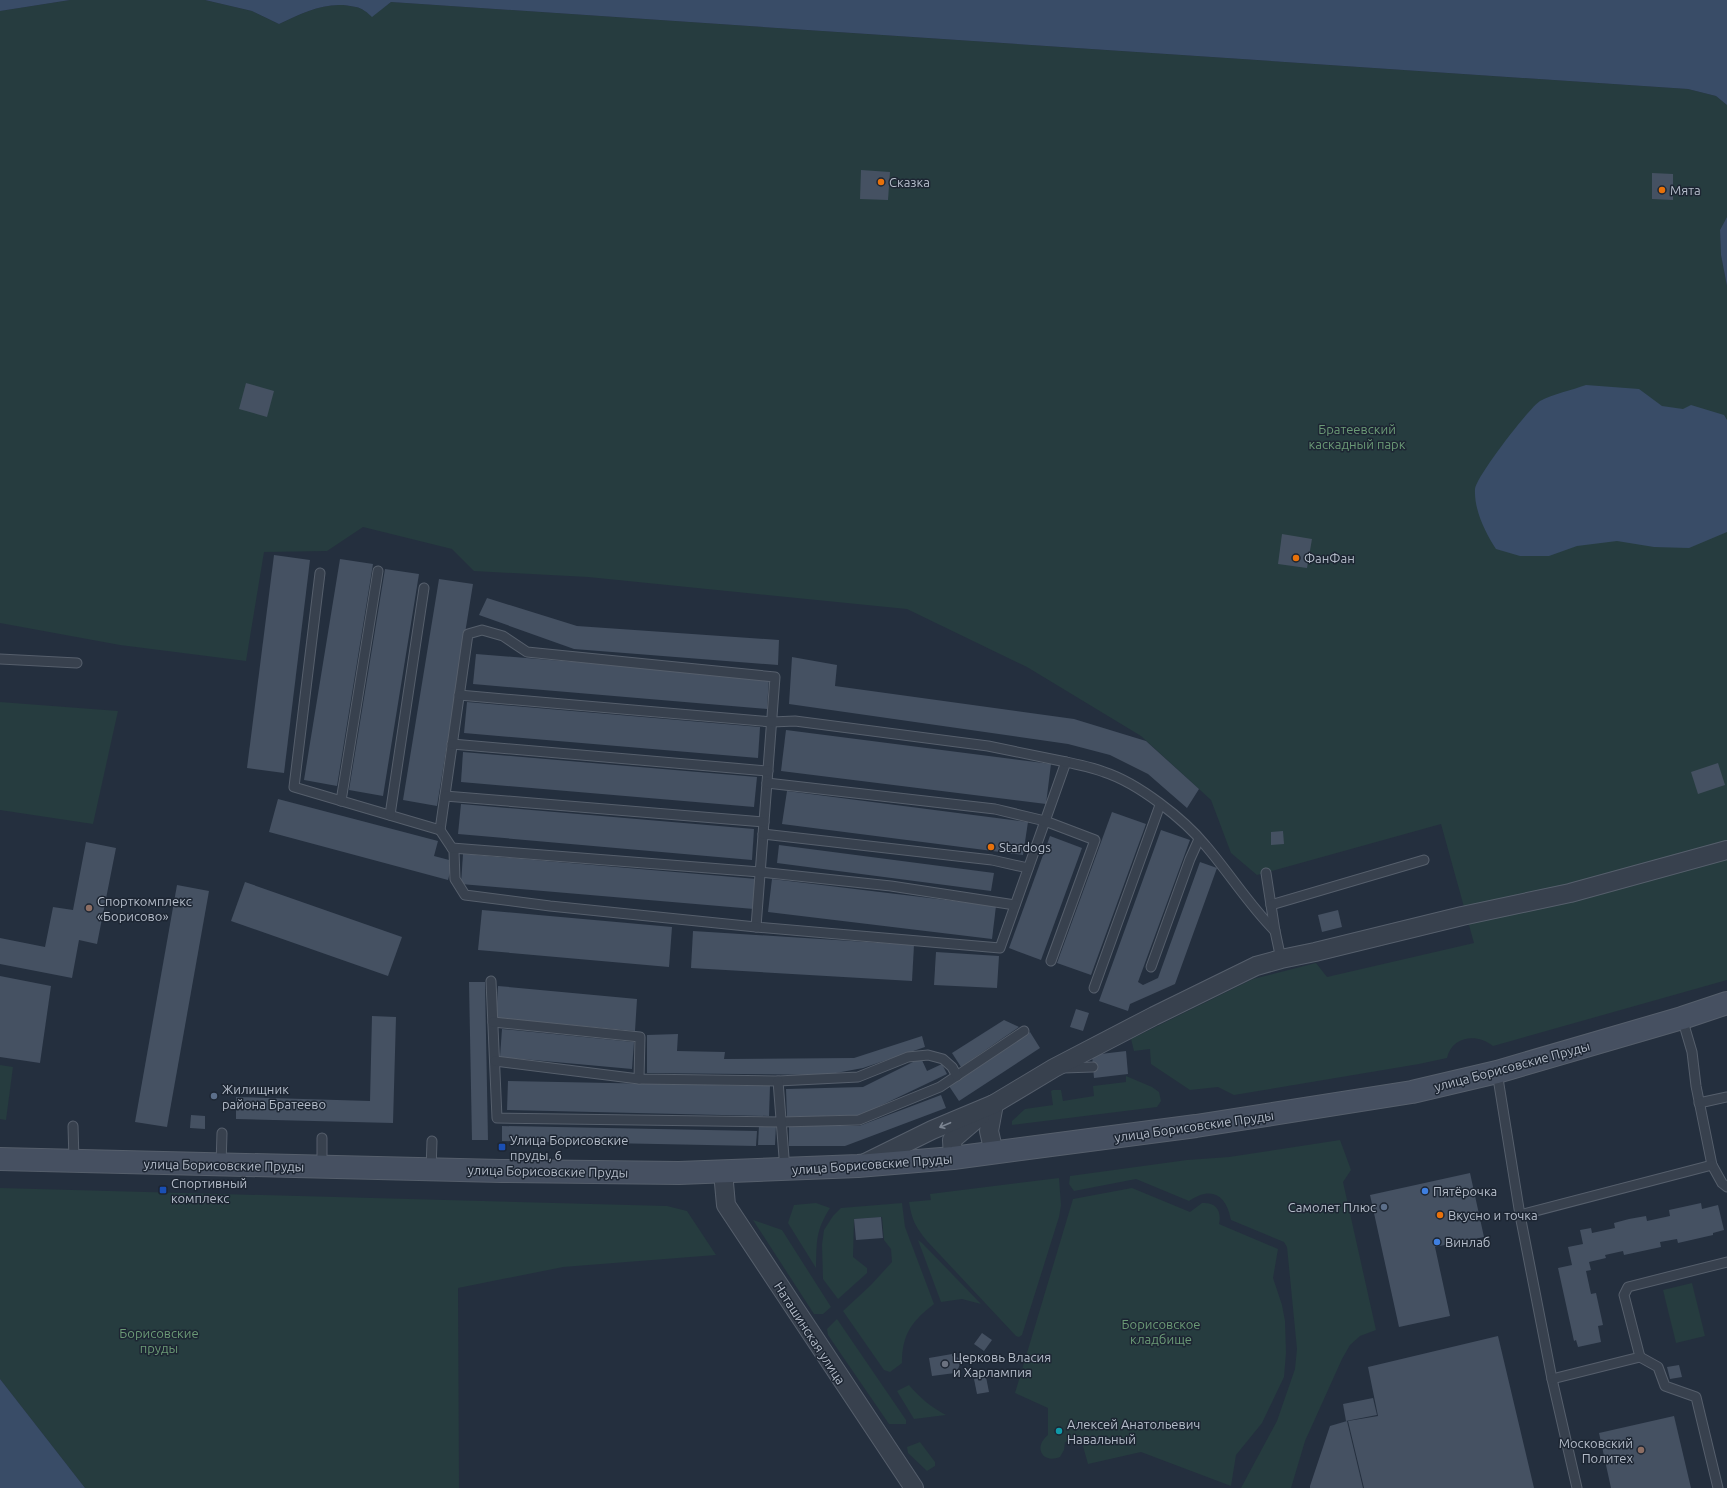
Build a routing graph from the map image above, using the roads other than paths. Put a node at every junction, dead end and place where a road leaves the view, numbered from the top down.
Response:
1 (378, 571) dead end
2 (320, 573) dead end
3 (424, 588) dead end
4 (0, 659) edge
5 (77, 663) dead end
6 (459, 694) junction
7 (772, 722) junction
8 (452, 744) junction
9 (1066, 762) junction
10 (768, 771) junction
11 (767, 782) junction
12 (445, 796) junction
13 (341, 800) junction
14 (1160, 805) junction
15 (390, 815) junction
16 (1045, 821) junction
17 (764, 822) junction
18 (440, 830) junction
19 (763, 834) junction
20 (1199, 839) junction
21 (452, 848) junction
22 (1727, 850) edge
23 (1424, 860) dead end
24 (1028, 868) junction
25 (760, 872) junction
26 (1266, 873) dead end
27 (1015, 905) junction
28 (1271, 905) junction
29 (756, 927) junction
30 (1275, 931) junction
31 (1281, 959) junction
32 (1051, 961) dead end
33 (1151, 967) dead end
34 (492, 981) dead end
35 (1094, 988) dead end
36 (1727, 1003) edge
37 (1682, 1018) junction
38 (493, 1022) junction
39 (1024, 1031) dead end
40 (495, 1061) junction
41 (1093, 1067) dead end
42 (1054, 1068) junction
43 (1497, 1072) junction
44 (957, 1076) junction
45 (639, 1079) junction
46 (778, 1081) junction
47 (1727, 1097) edge
48 (1699, 1103) junction
49 (994, 1104) junction
50 (781, 1122) junction
51 (73, 1126) dead end
52 (222, 1133) dead end
53 (322, 1138) dead end
54 (432, 1142) dead end
55 (994, 1153) junction
56 (953, 1158) junction
57 (0, 1159) edge
58 (74, 1162) junction
59 (221, 1165) junction
60 (1712, 1165) junction
61 (858, 1166) junction
62 (322, 1167) junction
63 (431, 1170) junction
64 (785, 1170) junction
65 (724, 1172) junction
66 (1727, 1187) edge
67 (1520, 1215) junction
68 (1727, 1262) edge
69 (1640, 1357) junction
70 (1552, 1379) junction
71 (914, 1488) edge
72 (1577, 1488) edge
73 (1718, 1488) edge

1 - 13 lane
2 - 13 lane
3 - 15 lane
4 - 5 lane
6 - 7 lane
6 - 7 lane
6 - 8 lane
7 - 9 lane
7 - 10 lane
8 - 10 lane
8 - 12 lane
9 - 14 lane
9 - 16 lane
10 - 11 lane
11 - 16 lane
11 - 17 lane
12 - 17 lane
12 - 18 lane
13 - 15 lane
14 - 20 lane
14 - 35 lane
15 - 18 lane
16 - 24 lane
16 - 32 lane
17 - 19 lane
18 - 21 lane
19 - 24 lane
19 - 25 lane
20 - 30 lane
20 - 33 lane
21 - 25 lane
21 - 29 lane
22 - 31 street
23 - 28 lane
24 - 27 lane
25 - 27 lane
25 - 29 lane
26 - 28 lane
27 - 29 lane
28 - 30 lane
30 - 31 lane
31 - 42 street
34 - 38 lane
36 - 37 main road, улица Борисовские Пруды
37 - 43 main road, улица Борисовские Пруды
37 - 48 lane
38 - 40 lane
38 - 45 lane
39 - 44 lane
40 - 45 lane
40 - 50 lane
41 - 42 lane
42 - 49 street
43 - 55 main road, улица Борисовские Пруды
43 - 67 lane
44 - 46 lane
44 - 50 lane
45 - 46 lane
46 - 50 lane
47 - 48 lane
48 - 60 lane
49 - 55 street
49 - 56 street
49 -> 61 street
50 - 64 lane
51 - 58 lane
52 - 59 lane
53 - 62 lane
54 - 63 lane
55 - 56 main road, улица Борисовские Пруды
56 - 61 main road, улица Борисовские Пруды
57 - 58 main road, улица Борисовские Пруды
58 - 59 main road, улица Борисовские Пруды
59 - 62 main road, улица Борисовские Пруды
60 - 66 lane
60 - 67 lane
61 - 64 main road, улица Борисовские Пруды
62 - 63 main road, улица Борисовские Пруды
63 - 65 main road, улица Борисовские Пруды
64 - 65 main road, улица Борисовские Пруды
65 - 71 street, Наташинская улица
67 - 70 lane
68 - 69 lane
69 - 70 lane
69 - 73 lane
70 - 72 lane

